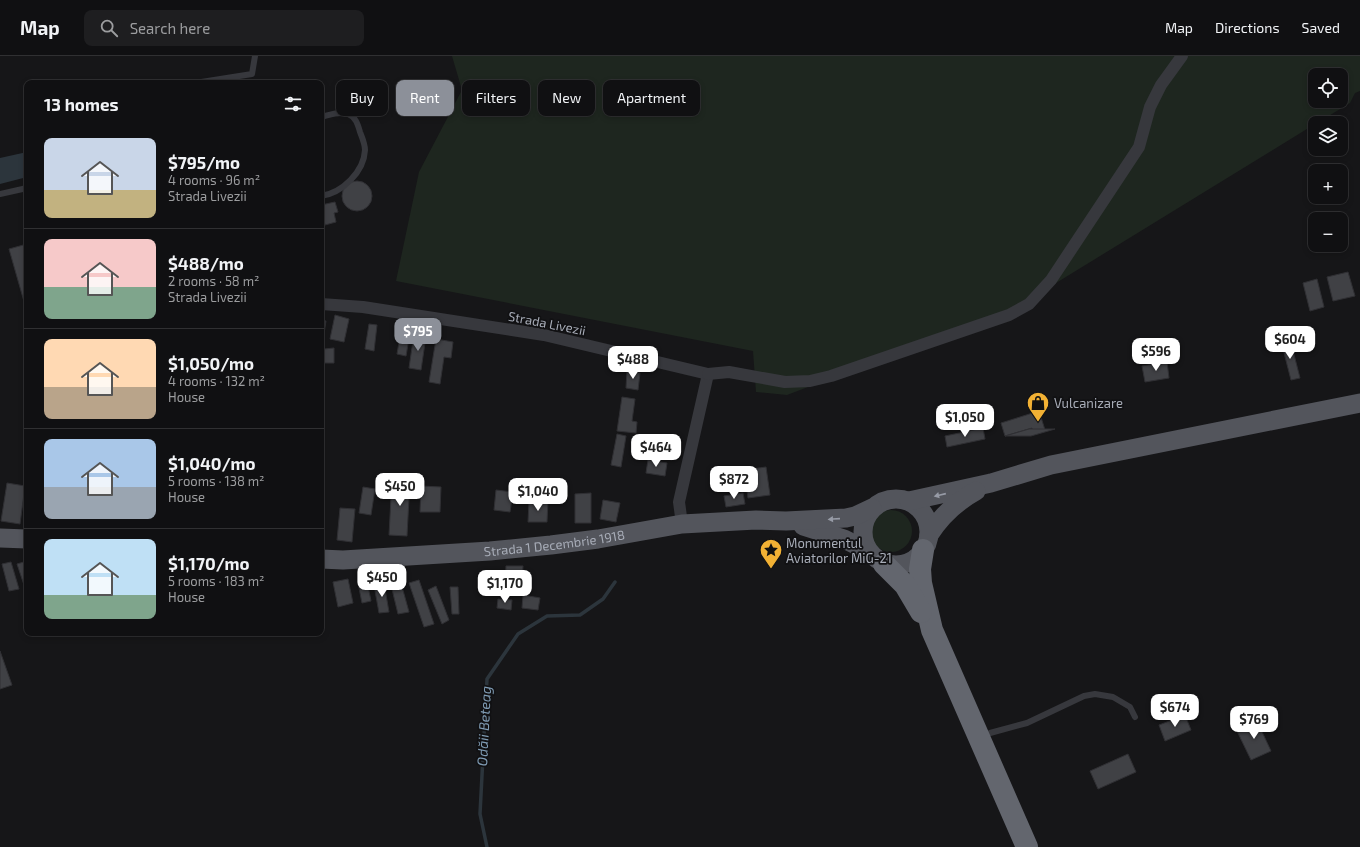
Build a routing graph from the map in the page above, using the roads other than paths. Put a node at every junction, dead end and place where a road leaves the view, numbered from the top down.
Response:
1 (255, 56) edge
2 (1182, 56) edge
3 (215, 80) edge
4 (324, 116) edge
5 (24, 189) edge
6 (0, 194) edge
7 (324, 196) edge
8 (324, 304) edge
9 (708, 374) junction
10 (1360, 403) edge
11 (991, 483) junction
12 (909, 501) junction
13 (872, 508) junction
14 (786, 521) junction
15 (682, 524) junction
16 (0, 538) edge
17 (24, 539) edge
18 (926, 543) junction
19 (876, 557) junction
20 (324, 559) edge
21 (932, 630) junction
22 (1135, 717) dead end
23 (972, 721) junction
24 (990, 733) junction
25 (1016, 847) edge
26 (1027, 847) edge
27 (1040, 847) edge

1 - 3 lane
2 - 9 street, Strada Livezii
4 - 7 lane
5 - 6 lane
8 - 9 street, Strada Livezii
9 - 15 street
10 - 11 main road
11 -> 12 main road
11 - 18 main road
12 - 13 main road
12 - 18 main road
13 -> 14 main road, Strada 1 Decembrie 1918
13 - 19 main road
14 - 15 main road, Strada 1 Decembrie 1918
14 - 19 main road, Strada 1 Decembrie 1918
15 - 20 main road, Strada 1 Decembrie 1918
16 - 17 main road
18 - 19 main road
18 - 21 highway
19 - 21 highway
21 - 23 highway
22 - 24 lane
23 - 24 highway
23 - 25 highway
23 - 26 highway
24 - 27 highway

